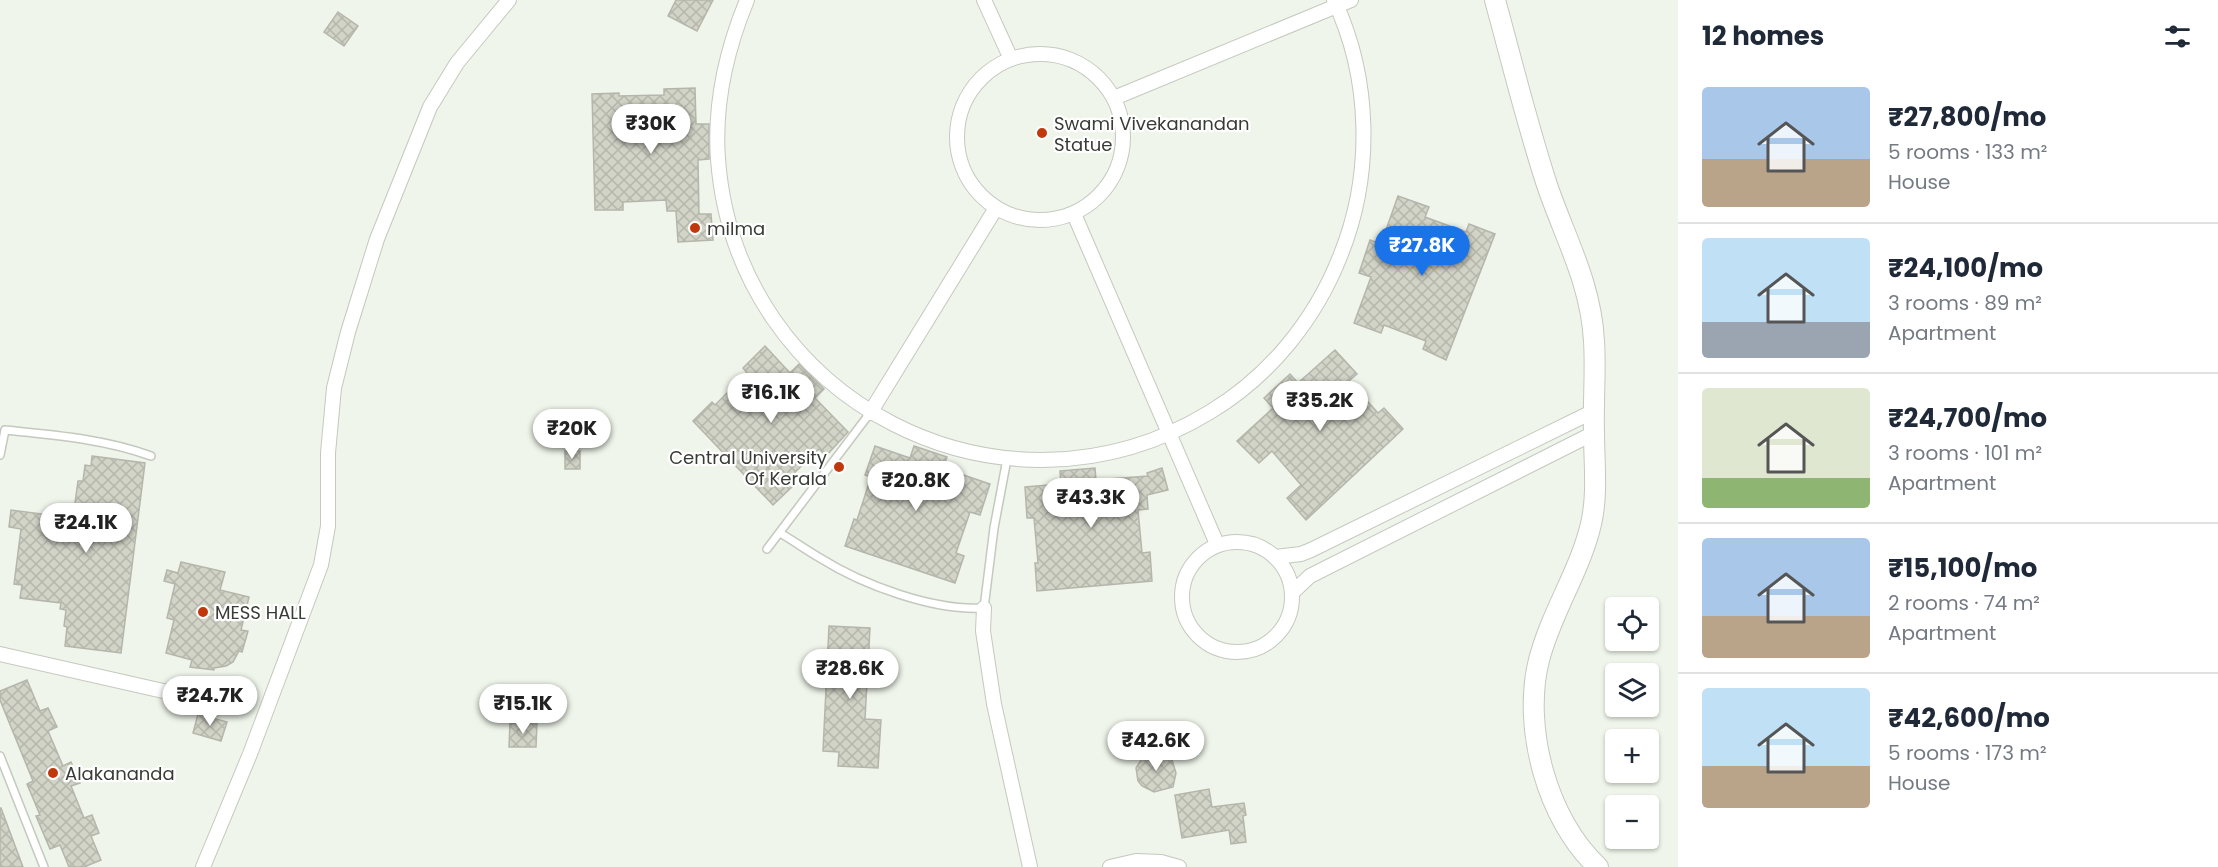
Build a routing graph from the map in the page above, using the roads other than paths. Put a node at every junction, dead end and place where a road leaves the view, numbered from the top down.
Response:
1 (509, 0) edge
2 (747, 0) edge
3 (984, 0) edge
4 (1351, 0) edge
5 (1495, 0) edge
6 (1335, 3) edge
7 (1011, 59) junction
8 (1114, 98) junction
9 (996, 208) junction
10 (1074, 214) junction
11 (1594, 411) junction
12 (870, 412) junction
13 (1594, 433) junction
14 (1169, 434) junction
15 (0, 455) edge
16 (151, 456) dead end
17 (1007, 459) junction
18 (780, 533) junction
19 (1217, 544) junction
20 (767, 549) dead end
21 (1275, 557) junction
22 (1293, 592) junction
23 (984, 608) junction
24 (0, 654) edge
25 (225, 705) dead end
26 (0, 756) edge
27 (44, 867) edge
28 (203, 867) edge
29 (1030, 867) edge
30 (1110, 867) edge
31 (1179, 867) edge
32 (1598, 867) edge

1 - 28 street
2 - 12 street
3 - 7 street
4 - 6 street
5 - 11 main road
6 - 8 street
6 - 14 street
7 - 8 street
7 - 9 street
8 - 10 street
9 - 10 street
9 - 12 street
10 - 14 street
11 - 13 main road
11 - 21 street
12 - 17 street
12 - 18 lane
13 - 22 street
13 - 32 main road
14 - 17 street
14 - 19 street
15 - 16 lane
17 - 23 lane
18 - 20 lane
18 - 23 lane
19 - 21 street
19 - 22 street
21 - 22 street
23 - 29 street
24 - 25 street
26 - 27 lane
30 - 31 street

